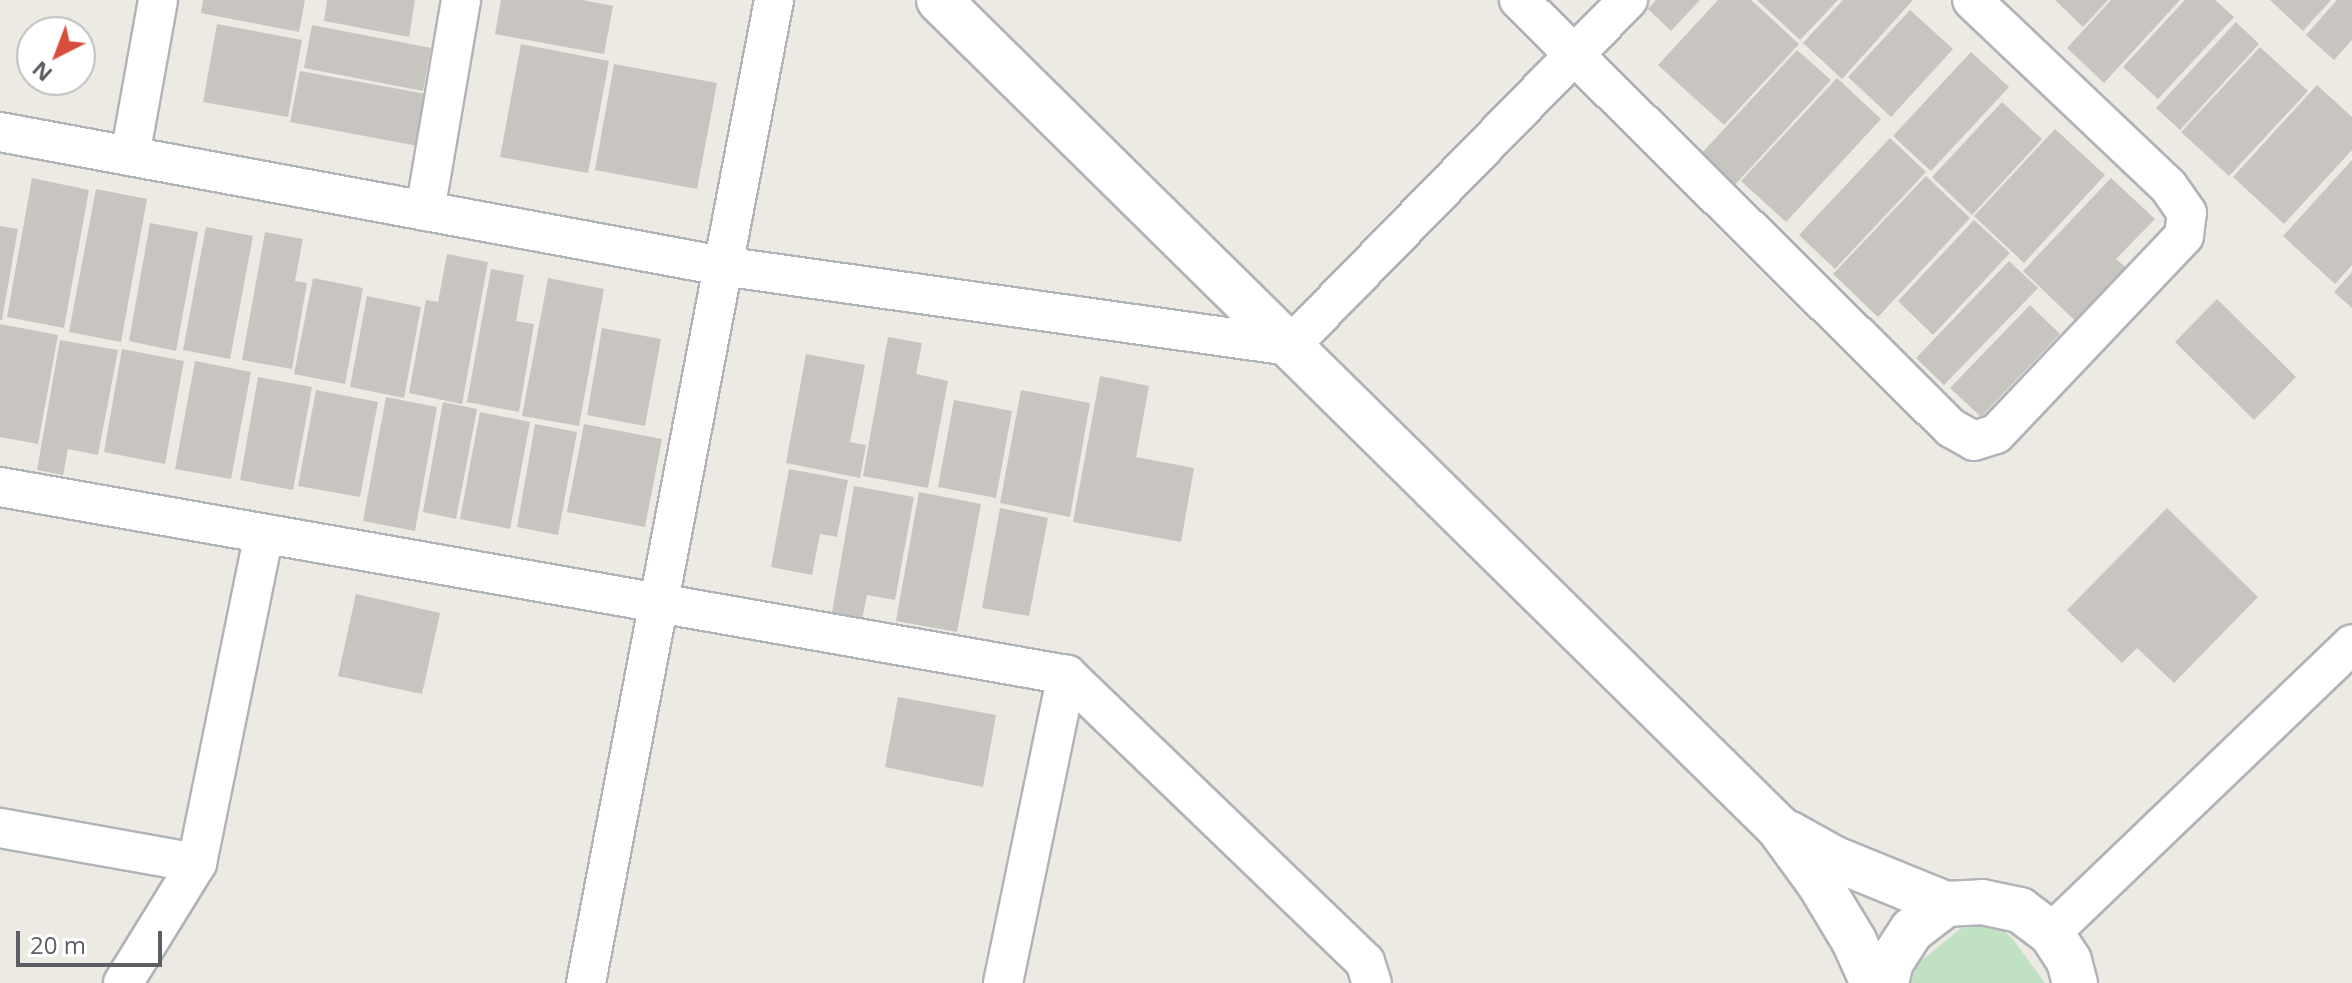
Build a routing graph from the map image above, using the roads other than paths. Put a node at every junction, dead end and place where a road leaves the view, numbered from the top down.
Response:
1 (158, 0) edge
2 (461, 0) edge
3 (774, 0) edge
4 (939, 0) edge
5 (1519, 0) edge
6 (1628, 0) edge
7 (1972, 0) edge
8 (1574, 53) junction
9 (0, 132) edge
10 (130, 156) junction
11 (425, 211) junction
12 (722, 266) junction
13 (1290, 346) junction
14 (0, 487) edge
15 (264, 534) junction
16 (656, 603) junction
17 (2352, 644) edge
18 (1067, 675) junction
19 (0, 828) edge
20 (1779, 828) junction
21 (197, 863) junction
22 (1946, 904) junction
23 (2051, 933) junction
24 (123, 983) edge
25 (586, 983) edge
26 (1003, 983) edge
27 (1372, 983) edge
28 (1873, 983) edge
29 (1886, 983) edge
30 (2075, 983) edge

1 - 10 street
2 - 11 street
3 - 12 street
4 - 13 street
5 - 8 street
6 - 8 street
7 - 8 street
8 - 13 street
9 - 10 street
10 - 11 street
11 - 12 street
12 - 13 street
12 - 16 street
13 - 20 street
14 - 15 street
15 - 16 street
15 - 21 street
16 - 18 street
16 - 25 street
17 - 23 street
18 - 26 street
18 - 27 street
19 - 21 street
20 - 22 street
20 - 28 street
21 - 24 street
22 - 23 street
22 - 29 street
23 - 30 street

